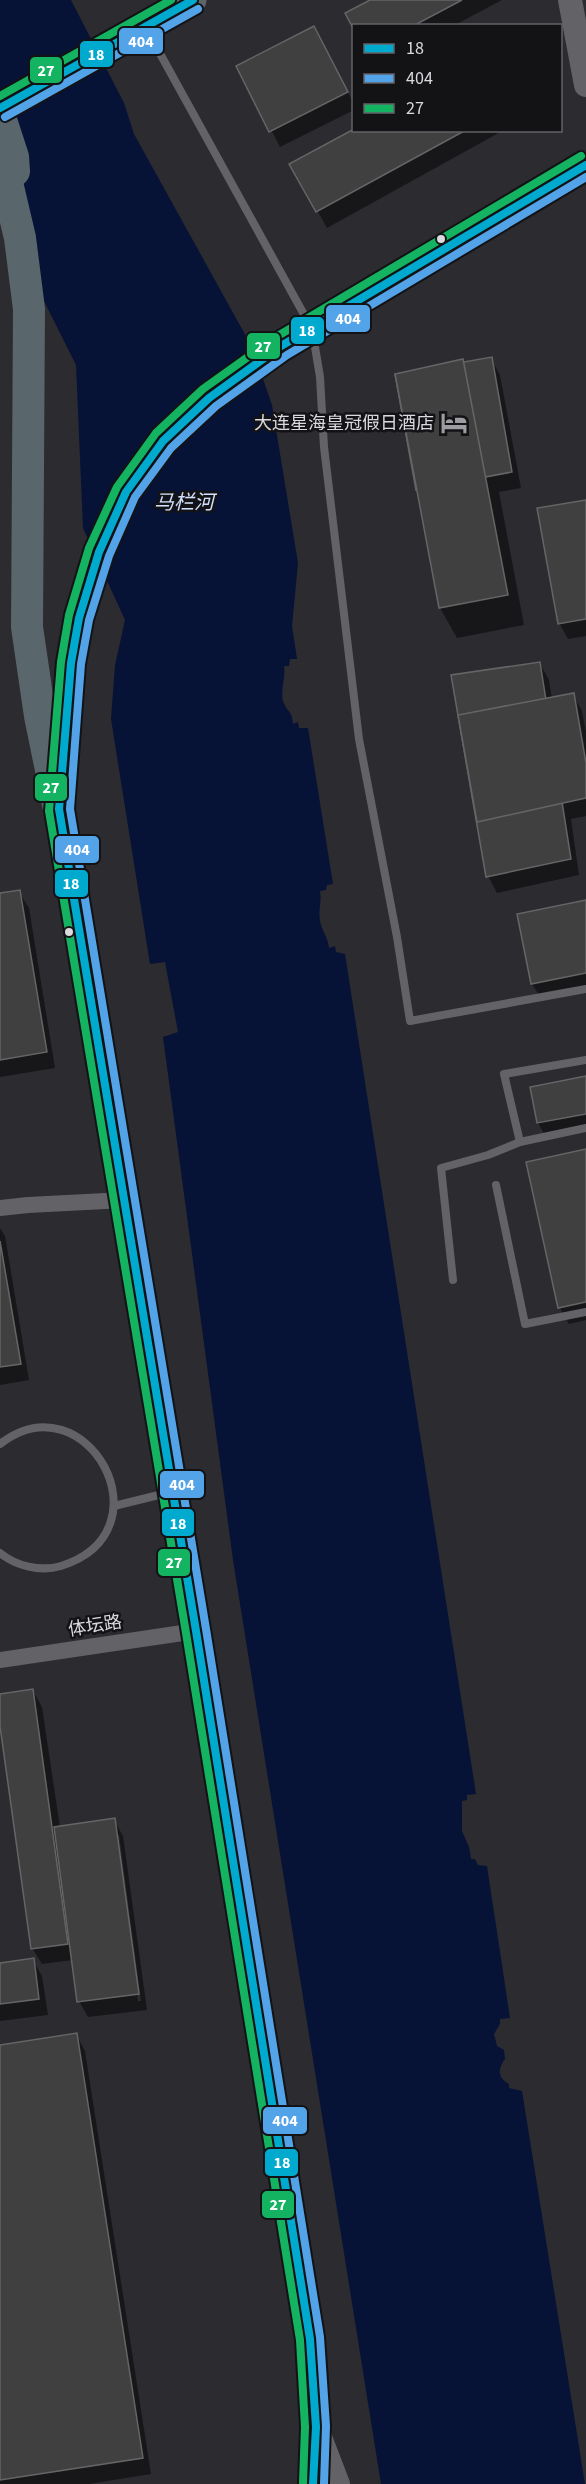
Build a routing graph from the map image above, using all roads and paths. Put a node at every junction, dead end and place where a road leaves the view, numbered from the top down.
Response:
1 (193, 0) edge
2 (570, 0) edge
3 (138, 31) junction
4 (586, 85) edge
5 (32, 90) junction
6 (0, 93) edge
7 (0, 108) edge
8 (0, 117) edge
9 (0, 153) edge
10 (586, 165) edge
11 (20, 238) junction
12 (312, 329) junction
13 (59, 809) junction
14 (586, 989) edge
15 (586, 1060) edge
16 (586, 1128) edge
17 (520, 1142) junction
18 (496, 1185) dead end
19 (125, 1200) junction
20 (0, 1208) edge
21 (453, 1280) dead end
22 (586, 1312) edge
23 (0, 1444) edge
24 (171, 1492) junction
25 (114, 1506) junction
26 (0, 1553) edge
27 (196, 1631) junction
28 (0, 1660) edge
29 (316, 2427) junction
30 (313, 2484) edge
31 (338, 2484) edge

1 - 3 main road
2 - 4 main road
3 - 5 main road
3 - 12 lane
5 - 6 main road
5 - 7 main road
8 - 11 highway
9 - 11 highway
10 - 12 main road
11 - 13 highway
12 - 13 main road
12 - 14 lane
13 - 19 main road
15 - 17 lane
16 - 17 lane
17 - 21 lane
18 - 22 lane
19 - 20 street
19 - 24 main road
23 - 25 lane
24 - 25 lane
24 - 27 main road
25 - 26 lane
27 - 28 street, 体坛路
27 - 29 main road
29 - 30 main road
29 - 31 main road

